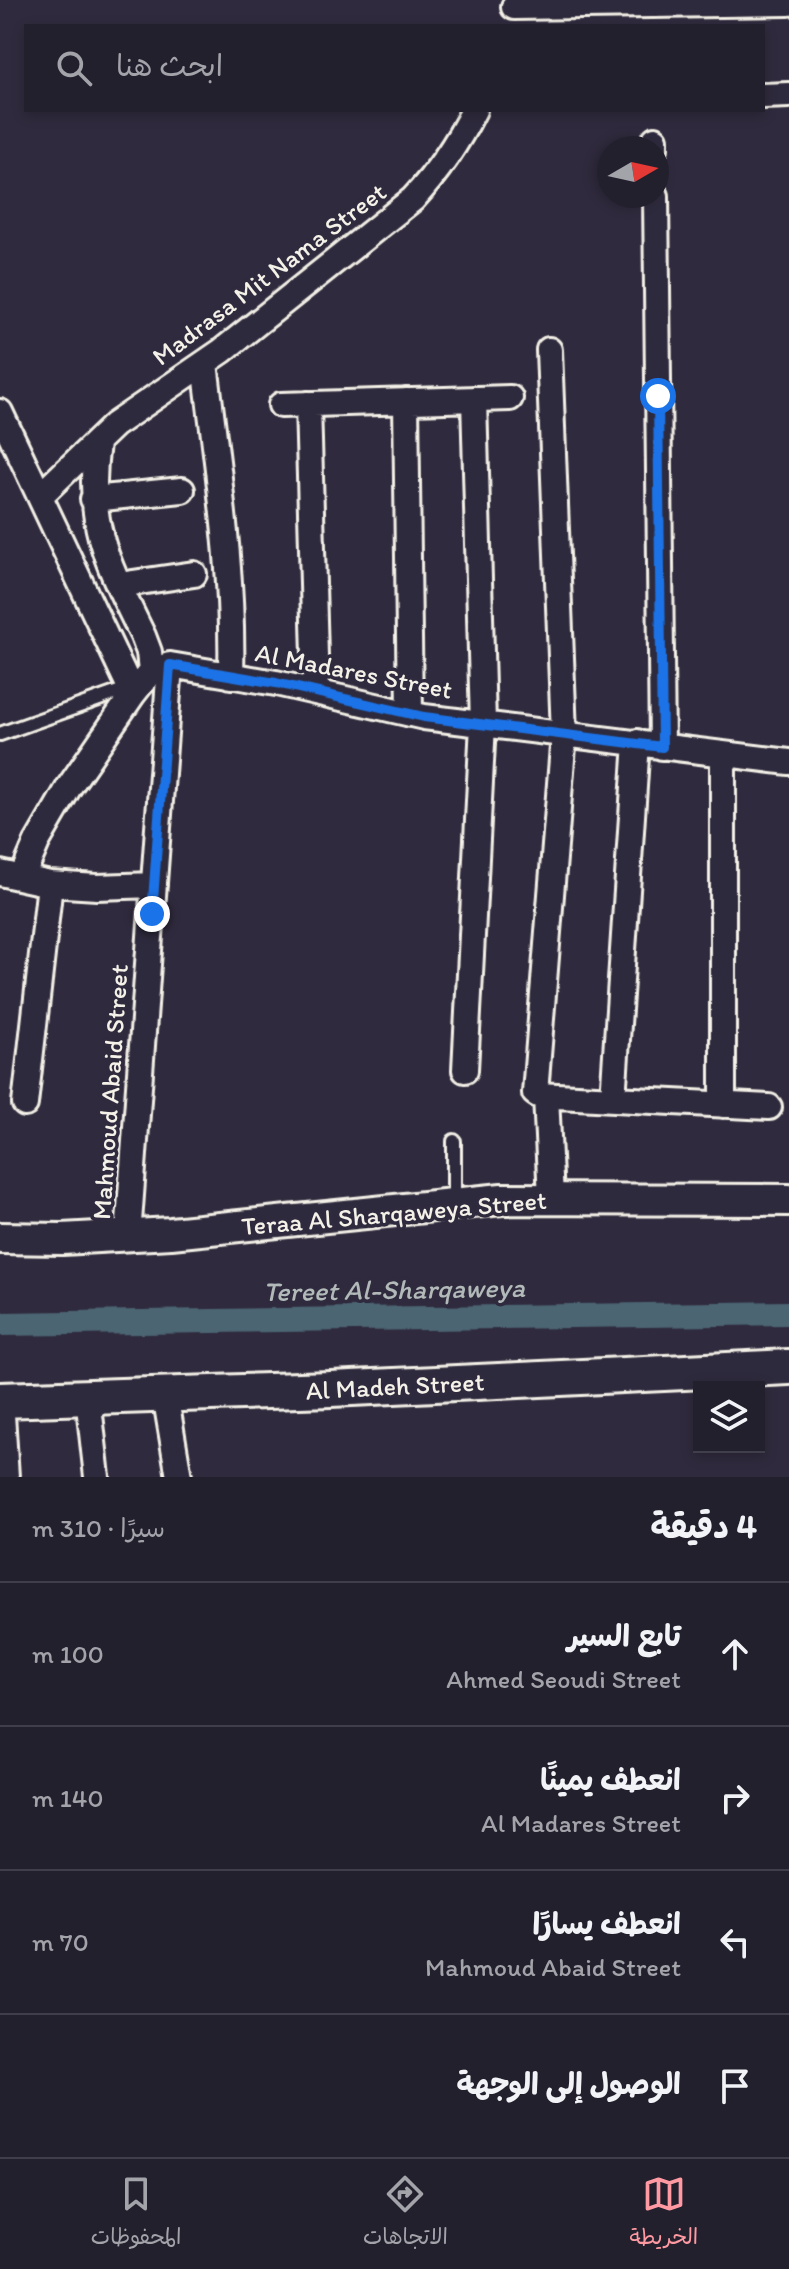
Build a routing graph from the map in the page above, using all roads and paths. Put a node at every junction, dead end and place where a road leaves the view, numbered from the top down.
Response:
1 (789, 3) edge
2 (513, 11) edge
3 (789, 95) edge
4 (765, 96) edge
5 (473, 112) edge
6 (656, 208) edge
7 (549, 350) dead end
8 (205, 363) junction
9 (510, 398) dead end
10 (474, 399) junction
11 (406, 401) junction
12 (308, 404) junction
13 (281, 405) dead end
14 (0, 412) edge
15 (97, 443) junction
16 (182, 490) dead end
17 (40, 496) junction
18 (93, 499) junction
19 (194, 574) dead end
20 (119, 585) junction
21 (160, 668) junction
22 (231, 676) junction
23 (132, 691) junction
24 (316, 692) junction
25 (410, 714) junction
26 (483, 724) junction
27 (0, 734) edge
28 (564, 734) junction
29 (637, 742) junction
30 (662, 747) junction
31 (723, 754) junction
32 (789, 762) edge
33 (11, 875) edge
34 (50, 884) junction
35 (154, 885) junction
36 (465, 1070) dead end
37 (541, 1094) junction
38 (613, 1099) junction
39 (25, 1104) dead end
40 (723, 1105) junction
41 (769, 1107) dead end
42 (454, 1141) dead end
43 (551, 1198) junction
44 (789, 1200) edge
45 (454, 1202) junction
46 (128, 1236) junction
47 (0, 1238) edge
48 (789, 1367) edge
49 (165, 1394) junction
50 (88, 1397) junction
51 (1, 1400) edge
52 (6, 1477) edge
53 (97, 1477) edge
54 (179, 1477) edge

1 - 2 street
3 - 4 street
5 - 8 street, Madrasa Mit Nama Street
6 - 30 street
7 - 28 street
8 - 15 street, Madrasa Mit Nama Street
8 - 22 street
9 - 10 street
10 - 11 street
10 - 26 street
11 - 12 street
11 - 25 street
12 - 13 street
12 - 24 street
14 - 17 street
15 - 17 street, Madrasa Mit Nama Street
15 - 18 street, Mahmoud Abaid Street
16 - 18 street
17 - 23 street
18 - 20 street, Mahmoud Abaid Street
19 - 20 street
20 - 21 street, Mahmoud Abaid Street
21 - 22 street, Al Madares Street
21 - 23 street
21 - 35 street, Mahmoud Abaid Street
22 - 24 street, Al Madares Street
23 - 27 lane
23 - 33 street
24 - 25 street, Al Madares Street
25 - 26 street, Al Madares Street
26 - 28 street, Al Madares Street
26 - 36 street
28 - 29 street, Al Madares Street
28 - 37 street
29 - 30 street, Al Madares Street
29 - 38 street
30 - 31 street, Al Madares Street
31 - 32 street, Al Madares Street
31 - 40 street
33 - 34 street
34 - 35 street
34 - 39 street
35 - 46 street, Mahmoud Abaid Street
37 - 38 street
37 - 43 street
38 - 40 street
40 - 41 street
42 - 45 lane
43 - 44 street, Teraa Al Sharqaweya Street
43 - 45 street, Teraa Al Sharqaweya Street
45 - 46 street, Teraa Al Sharqaweya Street
46 - 47 street, Teraa Al Sharqaweya Street
48 - 49 main road, Al Madeh Street
49 - 50 main road, Al Madeh Street
49 - 54 street
50 - 51 main road, Al Madeh Street
50 - 53 street
51 - 52 street

